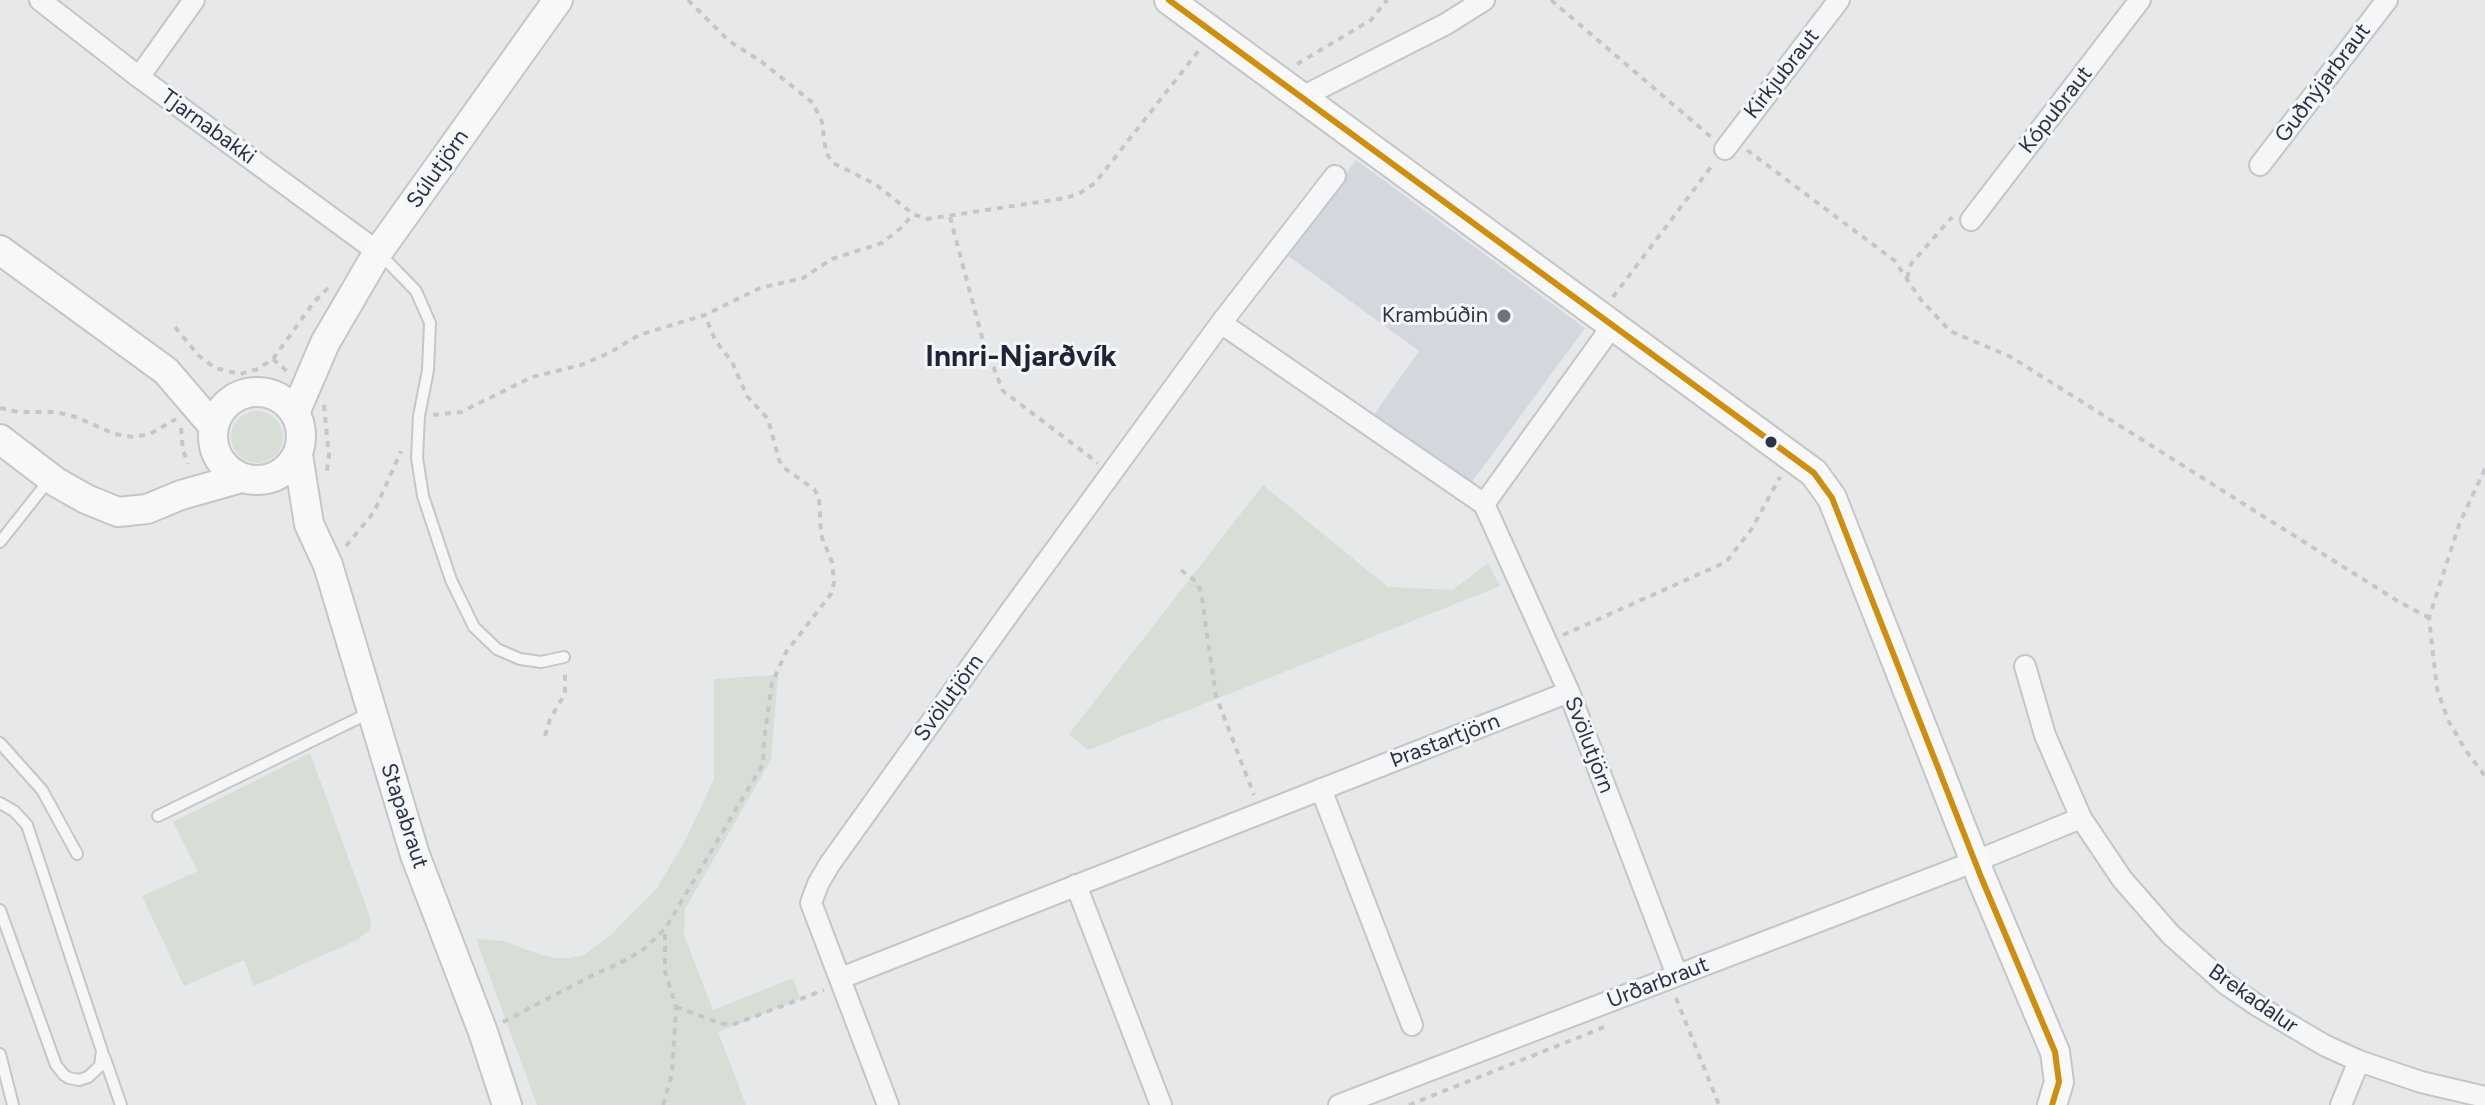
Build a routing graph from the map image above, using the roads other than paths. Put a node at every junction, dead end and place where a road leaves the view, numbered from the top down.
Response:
1 (40, 0) edge
2 (194, 0) edge
3 (558, 0) edge
4 (1169, 0) edge
5 (1484, 0) edge
6 (1839, 0) edge
7 (2140, 0) edge
8 (2387, 0) edge
9 (139, 77) junction
10 (1304, 98) junction
11 (1725, 149) road end
12 (2260, 165) dead end
13 (1335, 176) dead end
14 (1971, 220) road end
15 (0, 250) edge
16 (378, 252) junction
17 (1606, 320) junction
18 (1221, 323) junction
19 (325, 343) junction
20 (166, 371) junction
21 (267, 393) junction
22 (235, 398) junction
23 (295, 413) junction
24 (214, 437) junction
25 (0, 439) edge
26 (298, 455) junction
27 (51, 478) junction
28 (253, 479) junction
29 (181, 495) junction
30 (1484, 504) junction
31 (309, 524) junction
32 (4, 530) edge
33 (0, 542) edge
34 (564, 657) road end
35 (2025, 666) dead end
36 (1569, 692) junction
37 (371, 712) junction
38 (0, 743) edge
39 (11, 754) junction
40 (0, 761) edge
41 (1321, 789) junction
42 (0, 803) edge
43 (158, 816) dead end
44 (2081, 818) junction
45 (77, 854) dead end
46 (1976, 861) junction
47 (1076, 885) junction
48 (0, 910) edge
49 (1677, 975) junction
50 (842, 980) junction
51 (1412, 1025) dead end
52 (102, 1051) junction
53 (0, 1054) edge
54 (2359, 1061) junction
55 (2485, 1097) edge
56 (13, 1105) edge
57 (121, 1105) edge
58 (507, 1105) edge
59 (888, 1105) edge
60 (1161, 1105) edge
61 (1339, 1105) edge
62 (2052, 1105) edge
63 (2341, 1105) edge

1 - 9 street, Tjarnabakki
2 - 9 street
3 - 16 street, Súlutjörn
4 - 10 street
5 - 10 street
6 - 11 street, Kirkjubraut
7 - 14 street, Kópubraut
8 - 12 street, Guðnýjarbraut
9 - 16 street, Tjarnabakki
10 - 17 street
13 - 18 street, Svölutjörn
15 - 20 street, Stapabraut
16 - 19 street, Súlutjörn
16 - 34 lane
17 - 30 street
17 - 46 street
18 - 30 street
18 - 50 street, Svölutjörn
19 - 21 street, Súlutjörn
19 - 23 street, Súlutjörn
20 - 22 street, Stapabraut
20 - 24 street, Stapabraut
21 - 22 street
21 - 23 street
22 - 24 street
23 - 26 street, Stapabraut
24 - 28 street, Stapabraut
24 - 29 street
25 - 27 street
26 - 28 street
26 - 31 street, Stapabraut
27 - 29 street
27 - 32 lane
28 - 29 street
28 - 31 street, Stapabraut
30 - 36 street, Svölutjörn
31 - 37 street, Stapabraut
32 - 33 lane
35 - 44 street, Brekadalur
36 - 41 street, Þrastartjörn
36 - 49 street, Svölutjörn
37 - 43 lane
37 - 58 street, Stapabraut
38 - 39 lane
39 - 40 lane
39 - 45 lane
41 - 47 street, Þrastartjörn
41 - 51 street
42 - 52 lane
44 - 46 street
44 - 54 street, Brekadalur
46 - 49 street, Urðarbraut
46 - 62 street
47 - 50 street, Þrastartjörn
47 - 60 street
48 - 52 lane
49 - 61 street, Urðarbraut
50 - 59 street, Svölutjörn
52 - 57 lane
53 - 56 lane
54 - 55 street, Brekadalur
54 - 63 street

